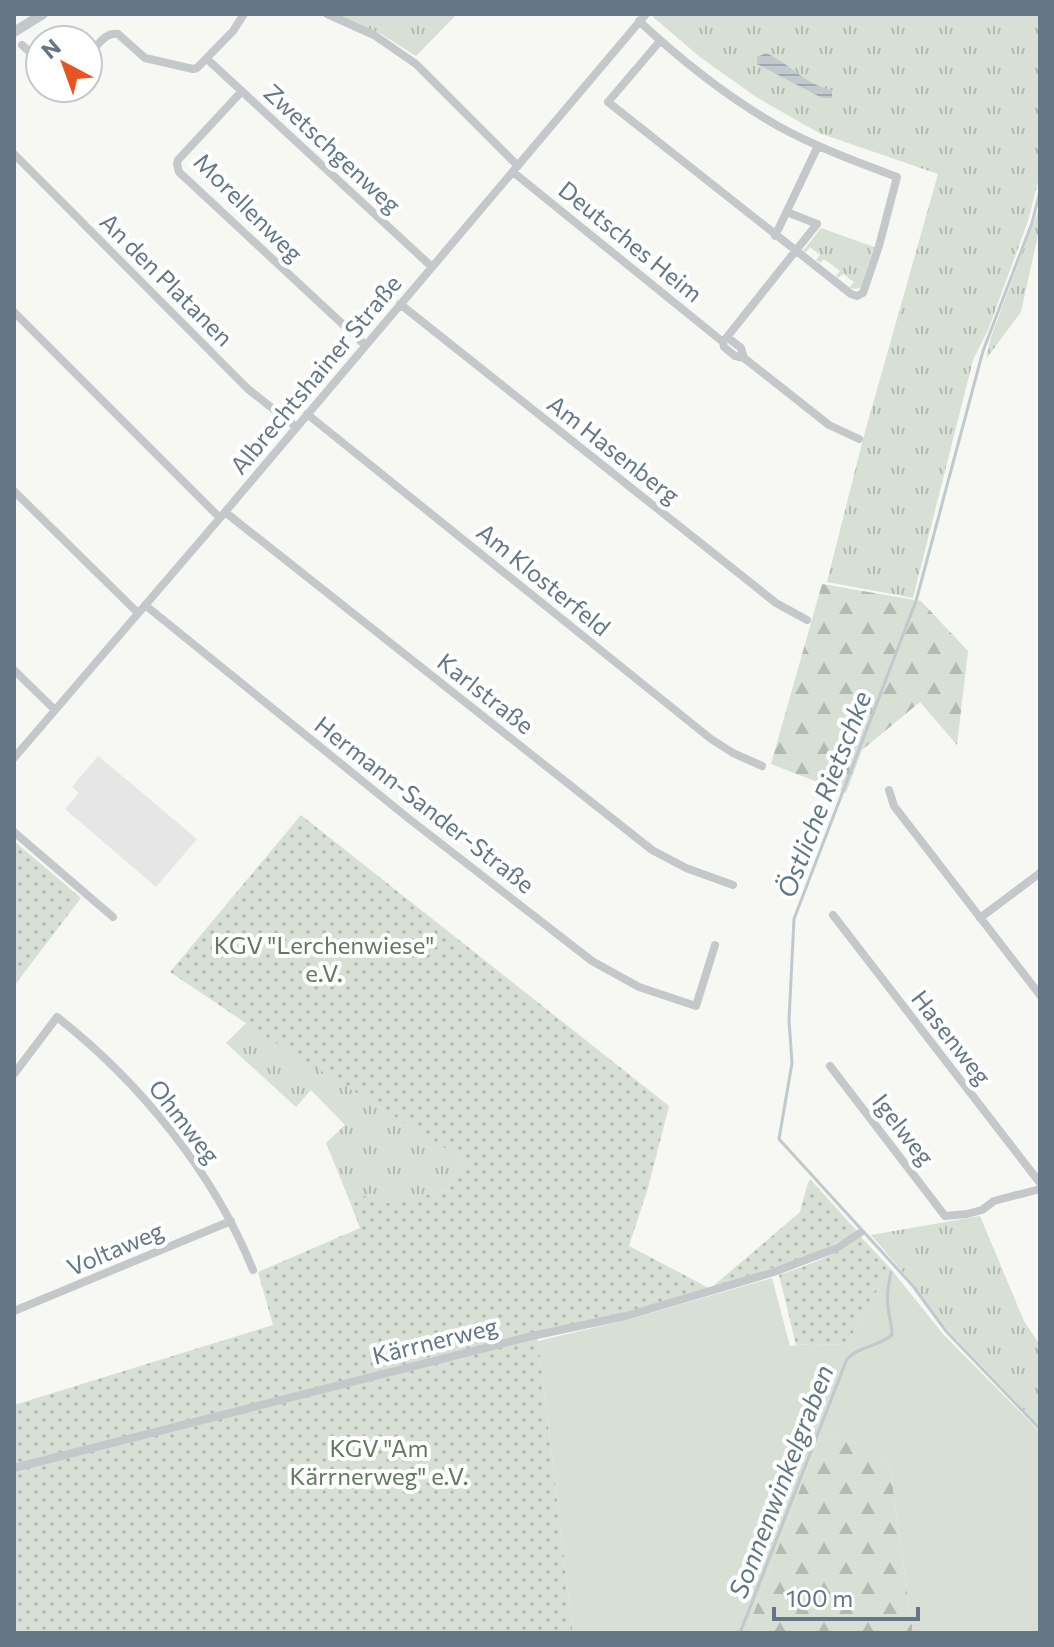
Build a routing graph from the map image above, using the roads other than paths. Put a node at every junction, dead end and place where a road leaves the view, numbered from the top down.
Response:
1 (43, 14) edge
2 (244, 14) edge
3 (327, 14) edge
4 (642, 18) edge
5 (14, 32) edge
6 (104, 38) edge
7 (660, 41) junction
8 (207, 59) junction
9 (242, 91) junction
10 (818, 146) junction
11 (14, 154) edge
12 (515, 169) junction
13 (787, 212) junction
14 (775, 236) junction
15 (796, 252) junction
16 (432, 267) junction
17 (400, 304) junction
18 (14, 312) edge
19 (725, 339) junction
20 (365, 345) junction
21 (307, 414) junction
22 (296, 427) junction
23 (859, 439) dead end
24 (14, 491) edge
25 (223, 515) junction
26 (145, 605) junction
27 (138, 613) junction
28 (807, 620) dead end
29 (14, 670) edge
30 (55, 710) junction
31 (14, 758) edge
32 (762, 766) dead end
33 (889, 790) dead end
34 (14, 832) edge
35 (1040, 873) edge
36 (733, 885) dead end
37 (833, 915) dead end
38 (113, 917) dead end
39 (980, 918) junction
40 (715, 945) dead end
41 (1040, 995) edge
42 (830, 1066) dead end
43 (14, 1074) edge
44 (1040, 1183) edge
45 (1040, 1189) edge
46 (231, 1221) junction
47 (860, 1233) dead end
48 (253, 1270) dead end
49 (14, 1311) edge
50 (14, 1468) edge

1 - 5 street
2 - 8 street
3 - 12 street, Deutsches Heim
4 - 7 street
4 - 12 street, Albrechtshainer Straße
6 - 8 street
7 - 10 street
7 - 14 street
8 - 9 street, Zwetschgenweg
9 - 16 street, Zwetschgenweg
9 - 20 street, Morellenweg
10 - 13 street
10 - 15 street
11 - 22 street, An den Platanen
12 - 16 street, Albrechtshainer Straße
12 - 19 street, Deutsches Heim
13 - 14 street
13 - 15 street
14 - 15 street
15 - 19 street
16 - 17 street, Albrechtshainer Straße
17 - 20 street, Albrechtshainer Straße
17 - 28 street, Am Hasenberg
18 - 25 street, Karlstraße
19 - 23 street, Deutsches Heim
20 - 21 street, Albrechtshainer Straße
21 - 22 street, Albrechtshainer Straße
21 - 32 street, Am Klosterfeld
22 - 25 street, Albrechtshainer Straße
24 - 27 street
25 - 26 street, Albrechtshainer Straße
25 - 36 street, Karlstraße
26 - 27 street, Albrechtshainer Straße
26 - 40 street, Hermann-Sander-Straße
27 - 30 street, Albrechtshainer Straße
29 - 30 street
30 - 31 street, Albrechtshainer Straße
33 - 39 street
34 - 38 street
35 - 39 street
37 - 44 street, Hasenweg
39 - 41 street
42 - 45 street, Igelweg
43 - 46 street, Ohmweg
46 - 48 street, Ohmweg
46 - 49 street, Voltaweg
47 - 50 street, Kärrnerweg

